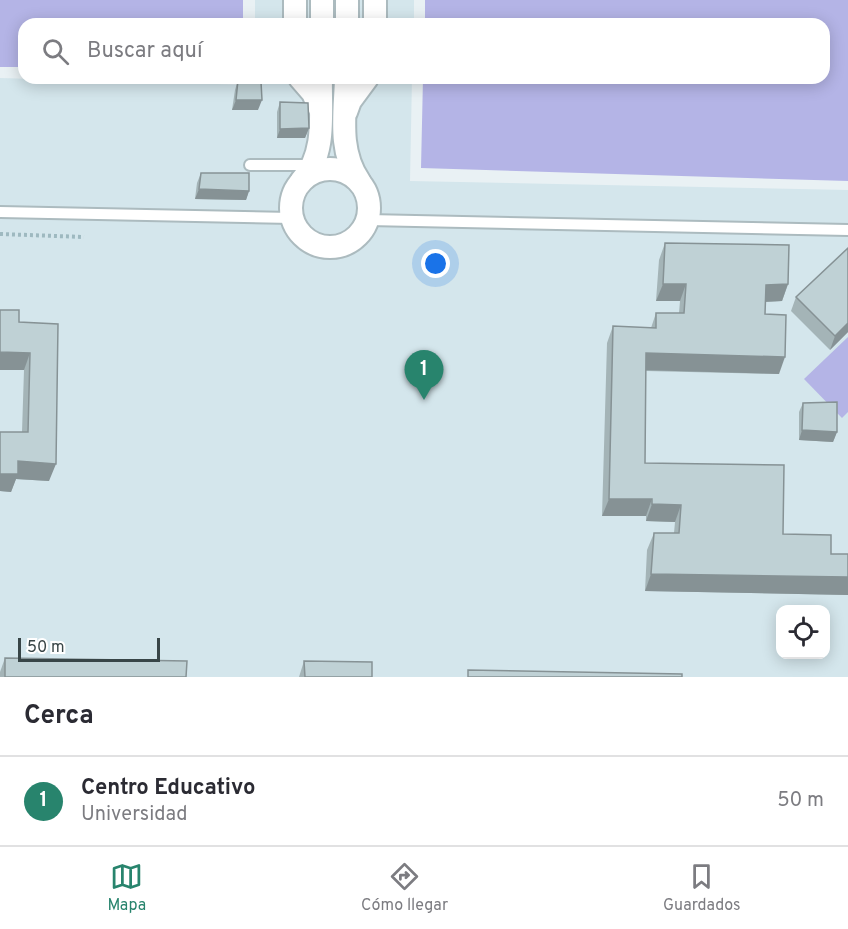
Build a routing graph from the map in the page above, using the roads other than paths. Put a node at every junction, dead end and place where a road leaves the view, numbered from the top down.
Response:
1 (295, 0) edge
2 (322, 0) edge
3 (347, 0) edge
4 (375, 0) edge
5 (295, 18) edge
6 (322, 18) edge
7 (347, 18) edge
8 (375, 18) edge
9 (305, 84) edge
10 (321, 84) edge
11 (346, 84) edge
12 (363, 84) edge
13 (320, 117) junction
14 (345, 118) junction
15 (250, 165) dead end
16 (313, 165) junction
17 (359, 181) junction
18 (299, 183) junction
19 (0, 212) edge
20 (292, 218) junction
21 (368, 220) junction
22 (848, 230) edge

1 - 5 street
2 - 6 street
3 - 7 street
4 - 8 street
9 - 13 street
10 - 13 street
11 - 14 street
12 - 14 street
13 - 16 street
14 - 17 street
15 - 16 lane
16 - 18 street
17 - 18 street
17 - 21 street
18 - 20 street
19 - 20 lane
20 - 21 street
21 - 22 lane

